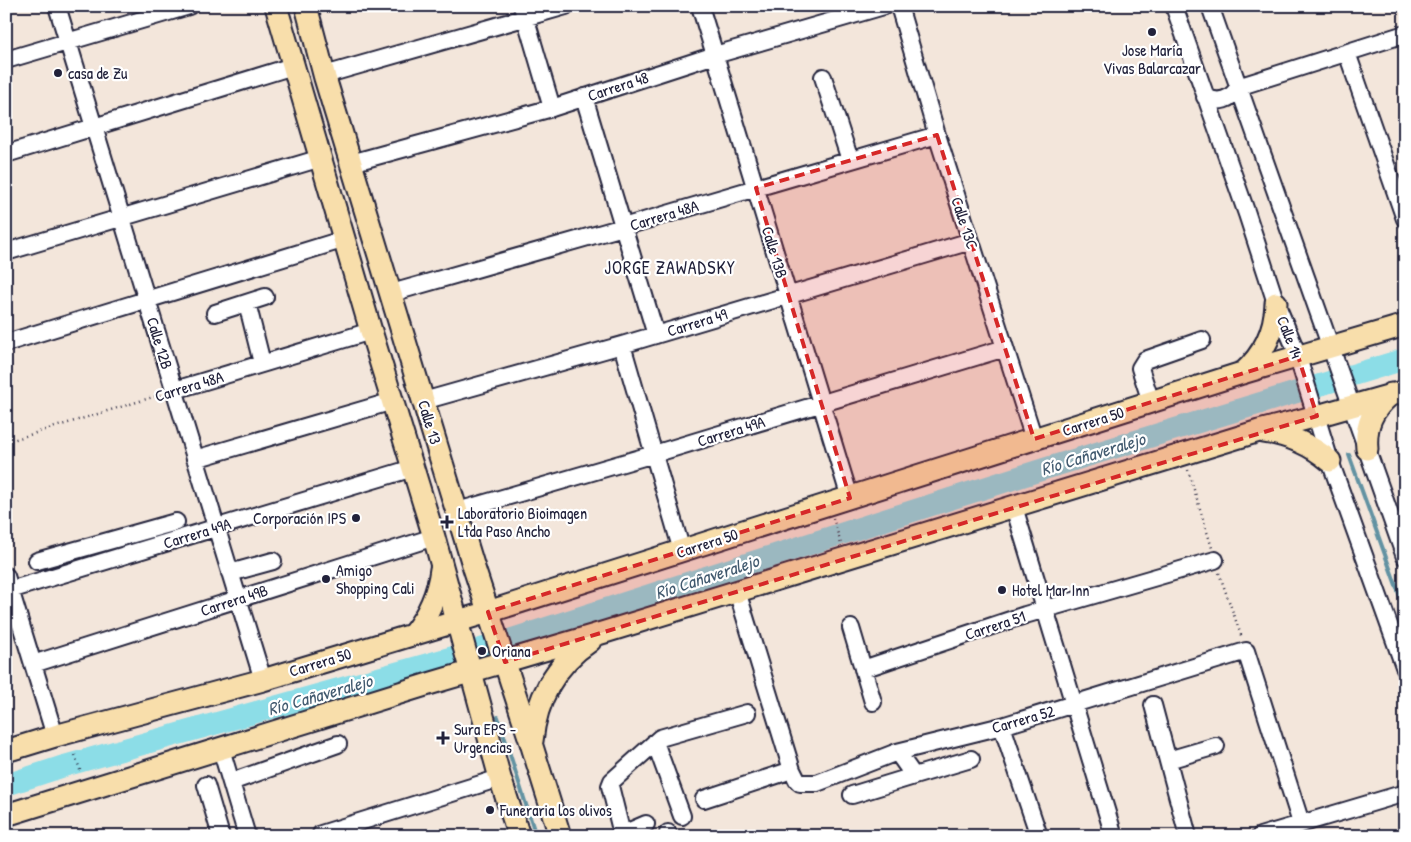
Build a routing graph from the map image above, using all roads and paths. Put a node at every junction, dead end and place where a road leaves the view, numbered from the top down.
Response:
1 (57, 6) edge
2 (189, 6) edge
3 (276, 6) edge
4 (306, 6) edge
5 (566, 6) edge
6 (700, 6) edge
7 (884, 6) edge
8 (899, 6) edge
9 (1174, 6) edge
10 (1210, 6) edge
11 (524, 13) edge
12 (1405, 34) edge
13 (68, 42) junction
14 (1347, 52) junction
15 (715, 55) junction
16 (6, 60) edge
17 (293, 66) junction
18 (823, 77) dead end
19 (325, 78) junction
20 (1238, 87) junction
21 (1205, 97) junction
22 (584, 98) junction
23 (552, 108) junction
24 (94, 127) junction
25 (937, 135) junction
26 (6, 154) edge
27 (321, 158) junction
28 (850, 160) junction
29 (352, 166) junction
30 (756, 188) junction
31 (122, 218) junction
32 (1405, 219) edge
33 (623, 227) junction
34 (345, 239) junction
35 (971, 241) junction
36 (6, 252) edge
37 (788, 295) junction
38 (392, 296) junction
39 (265, 297) dead end
40 (147, 300) junction
41 (247, 303) junction
42 (1276, 303) junction
43 (214, 313) dead end
44 (399, 322) junction
45 (1405, 325) edge
46 (371, 330) junction
47 (656, 335) junction
48 (1202, 340) dead end
49 (6, 343) edge
50 (622, 345) junction
51 (1005, 348) junction
52 (1331, 351) junction
53 (1299, 360) junction
54 (262, 363) junction
55 (1242, 374) junction
56 (175, 390) junction
57 (1398, 393) edge
58 (393, 401) junction
59 (1152, 402) junction
60 (1350, 402) junction
61 (424, 404) junction
62 (822, 404) junction
63 (1316, 412) junction
64 (1259, 431) junction
65 (1034, 439) junction
66 (6, 442) edge
67 (1367, 449) junction
68 (654, 454) junction
69 (196, 459) junction
70 (1330, 461) junction
71 (412, 468) junction
72 (850, 498) junction
73 (1014, 507) junction
74 (458, 514) junction
75 (176, 522) dead end
76 (217, 528) junction
77 (836, 529) dead end
78 (434, 537) junction
79 (104, 543) junction
80 (841, 546) dead end
81 (682, 550) junction
82 (1405, 557) edge
83 (109, 560) junction
84 (1215, 560) dead end
85 (37, 561) dead end
86 (273, 561) dead end
87 (441, 564) junction
88 (474, 568) junction
89 (230, 573) junction
90 (8, 583) edge
91 (737, 591) junction
92 (238, 599) junction
93 (525, 600) junction
94 (1045, 610) junction
95 (490, 617) junction
96 (13, 625) edge
97 (458, 625) junction
98 (851, 628) dead end
99 (605, 632) junction
100 (413, 634) junction
101 (504, 658) junction
102 (33, 664) junction
103 (470, 668) junction
104 (863, 669) junction
105 (1405, 669) edge
106 (263, 680) junction
107 (432, 683) junction
108 (516, 698) junction
109 (873, 702) dead end
110 (1074, 704) junction
111 (1153, 705) dead end
112 (747, 713) dead end
113 (483, 715) junction
114 (1002, 726) junction
115 (55, 736) junction
116 (655, 742) junction
117 (532, 743) junction
118 (338, 744) dead end
119 (1216, 746) dead end
120 (221, 748) junction
121 (6, 751) edge
122 (897, 752) junction
123 (75, 755) dead end
124 (971, 759) dead end
125 (1168, 760) junction
126 (81, 773) dead end
127 (796, 776) junction
128 (914, 776) junction
129 (500, 778) junction
130 (231, 782) junction
131 (206, 785) dead end
132 (1405, 793) edge
133 (852, 795) dead end
134 (704, 799) dead end
135 (6, 815) edge
136 (682, 816) dead end
137 (1301, 823) junction
138 (646, 824) dead end
139 (321, 834) dead end
140 (245, 835) edge
141 (620, 835) edge
142 (221, 836) edge
143 (519, 836) edge
144 (560, 836) edge
145 (1039, 836) edge
146 (1114, 836) edge
147 (1188, 836) edge
148 (1260, 836) edge

1 - 13 street, Calle 12B
2 - 13 street
3 - 17 main road, Calle 13
4 - 19 main road, Calle 13
5 - 11 street
6 - 15 street, Calle 13B
7 - 15 street, Carrera 48
8 - 25 street, Calle 13C
9 - 21 street, Calle 14
10 - 20 street, Calle 14
11 - 19 street
11 - 23 street
12 - 14 street
13 - 16 street
13 - 24 street, Calle 12B
14 - 20 street
14 - 32 street
15 - 22 street, Carrera 48
15 - 30 street, Calle 13B
17 - 24 street
17 - 27 main road, Calle 13
18 - 28 street
19 - 29 main road, Calle 13
20 - 21 street
20 - 52 street, Calle 14
21 - 42 street, Calle 14
22 - 23 street, Carrera 48
22 - 33 street
23 - 29 street, Carrera 48
24 - 26 street
24 - 31 street, Calle 12B
25 - 28 street, Carrera 48A
25 - 35 street, Calle 13C
27 - 31 street
27 - 34 main road, Calle 13
28 - 30 street, Carrera 48A
29 - 38 main road, Calle 13
30 - 33 street, Carrera 48A
30 - 37 street, Calle 13B
31 - 36 street
31 - 40 street, Calle 12B
33 - 38 street, Carrera 48A
33 - 47 street
34 - 40 street
34 - 46 main road, Calle 13
35 - 37 street, Carrera 49
35 - 51 street, Calle 13C
37 - 47 street, Carrera 49
37 - 62 street, Calle 13B
38 - 44 main road, Calle 13
39 - 41 street
40 - 49 street
40 - 56 street, Calle 12B
41 - 43 street
41 - 54 street
42 - 53 street, Calle 14
42 - 55 main road
44 - 46 main road
44 - 61 main road, Calle 13
45 - 52 main road, Carrera 50
46 - 54 street, Carrera 48A
46 - 58 main road, Calle 13
47 - 50 street, Carrera 49
48 - 59 street
50 - 61 street, Carrera 49
50 - 68 street
51 - 62 street, Carrera 49A
51 - 65 street, Calle 13C
52 - 53 main road, Carrera 50
52 - 60 street, Calle 14
53 - 55 main road, Carrera 50
53 - 63 street, Calle 14
54 - 56 street, Carrera 48A
55 - 59 main road, Carrera 50
56 - 66 path, Carrera 48A
56 - 69 street, Calle 12B
57 - 60 main road
57 - 67 main road
58 - 69 street
58 - 71 main road, Calle 13
59 - 65 main road, Carrera 50
60 - 63 main road
60 - 67 street, Calle 14
61 - 74 main road, Calle 13
62 - 68 street, Carrera 49A
62 - 72 street, Calle 13B
63 - 64 main road
63 - 70 street, Calle 14
64 - 70 main road
64 - 73 main road
65 - 72 main road, Carrera 50
67 - 82 street, Calle 14
68 - 74 street, Carrera 49A
68 - 81 street
69 - 76 street, Calle 12B
70 - 105 street, Calle 14
71 - 76 street, Carrera 49A
71 - 78 main road, Calle 13
72 - 81 main road, Carrera 50
73 - 91 main road
73 - 94 street
74 - 88 main road, Calle 13
75 - 79 street
76 - 83 street, Carrera 49A
76 - 89 street, Calle 12B
77 - 80 path
78 - 87 main road, Calle 13
78 - 92 street, Carrera 49B
79 - 83 street
79 - 85 street
81 - 93 main road, Carrera 50
83 - 90 street, Carrera 49A
84 - 94 street, Carrera 51
86 - 89 street
87 - 97 main road, Calle 13
87 - 100 main road
88 - 93 main road
88 - 95 main road, Calle 13
89 - 92 street, Calle 12B
90 - 96 street
91 - 99 main road
91 - 127 street
92 - 102 street, Carrera 49B
92 - 106 street, Calle 12B
93 - 95 main road, Carrera 50
94 - 104 street, Carrera 51
94 - 110 street
95 - 97 main road, Carrera 50
95 - 101 main road, Calle 13
96 - 102 street
97 - 100 main road, Carrera 50
97 - 103 main road, Calle 13
98 - 104 street
99 - 101 main road
99 - 117 main road
100 - 106 main road, Carrera 50
101 - 103 main road
101 - 108 main road, Calle 13
102 - 115 street
103 - 107 main road
103 - 113 main road, Calle 13
104 - 109 street
106 - 115 main road, Carrera 50
107 - 113 main road
107 - 120 main road
108 - 113 main road
108 - 117 main road, Calle 13
110 - 114 street, Carrera 52
110 - 137 street, Carrera 52
110 - 146 street
111 - 125 street
112 - 116 street
113 - 129 main road, Calle 13
114 - 122 street, Carrera 52
114 - 145 street
115 - 121 main road, Carrera 50
116 - 136 street
116 - 141 street
117 - 144 main road, Calle 13
118 - 130 street
119 - 125 street
120 - 130 street
120 - 135 main road
122 - 127 street, Carrera 52
122 - 128 street
123 - 126 path
124 - 128 street
125 - 147 street
127 - 134 street, Carrera 52
128 - 133 street
129 - 139 street
129 - 143 main road, Calle 13
130 - 140 street
131 - 142 street
132 - 137 street
137 - 148 street
138 - 141 street

